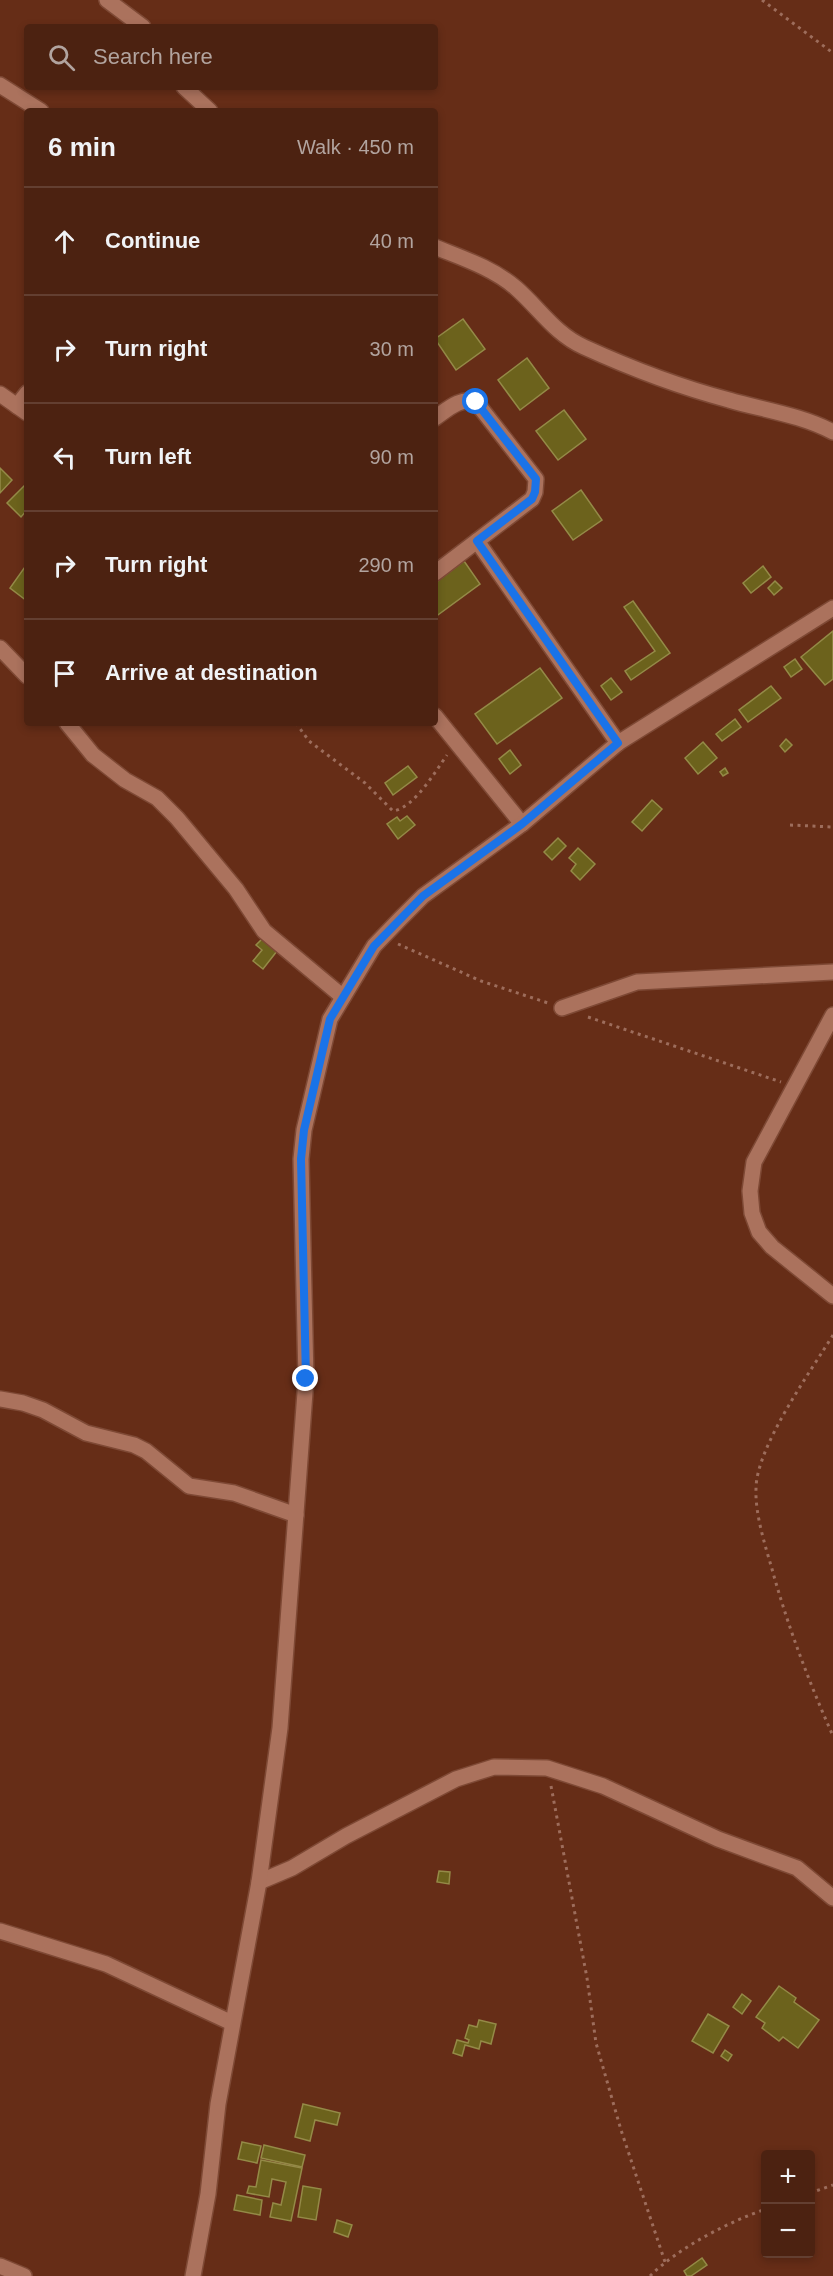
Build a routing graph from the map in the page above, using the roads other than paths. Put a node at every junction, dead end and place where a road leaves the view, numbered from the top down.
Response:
1 (107, 0) edge
2 (139, 24) edge
3 (0, 85) edge
4 (187, 90) edge
5 (36, 108) edge
6 (207, 108) edge
7 (438, 248) edge
8 (0, 394) edge
9 (22, 410) edge
10 (438, 416) edge
11 (833, 432) edge
12 (477, 541) junction
13 (438, 571) edge
14 (833, 608) edge
15 (0, 648) edge
16 (24, 673) edge
17 (438, 720) edge
18 (69, 726) edge
19 (618, 743) junction
20 (522, 824) junction
21 (833, 972) edge
22 (343, 997) junction
23 (561, 1008) dead end
24 (833, 1015) edge
25 (833, 1296) edge
26 (0, 1399) edge
27 (296, 1515) junction
28 (260, 1881) junction
29 (833, 1898) edge
30 (0, 1931) edge
31 (232, 2023) junction
32 (0, 2266) edge
33 (24, 2276) edge
34 (193, 2276) edge

1 - 2 street
3 - 5 street
4 - 6 street
7 - 11 street
8 - 9 street
10 - 12 street
12 - 13 street
12 - 19 street
14 - 19 street
15 - 16 street
17 - 20 street
18 - 22 street
19 - 20 street
20 - 22 street
21 - 23 street
22 - 27 street
24 - 25 street
26 - 27 street
27 - 28 street
28 - 29 street
28 - 31 street
30 - 31 street
31 - 34 street
32 - 33 street

